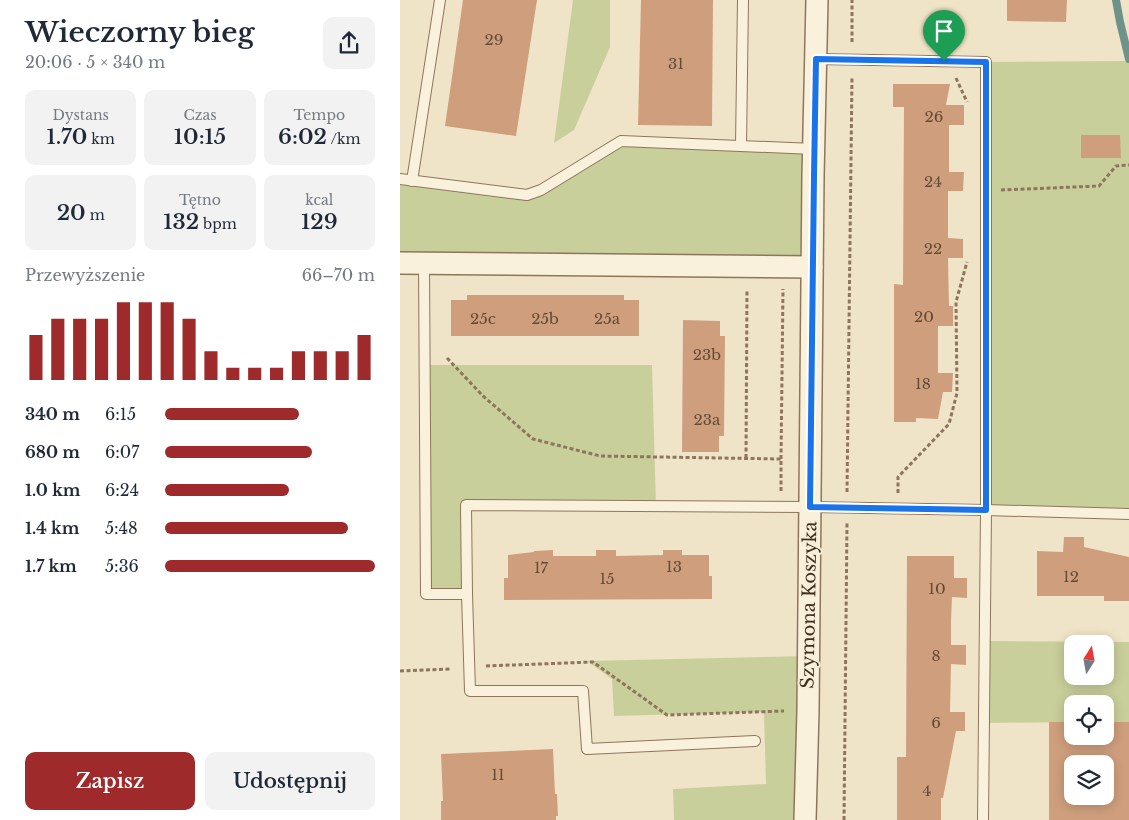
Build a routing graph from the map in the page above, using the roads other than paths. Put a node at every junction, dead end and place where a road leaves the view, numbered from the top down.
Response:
1 (440, 0) edge
2 (743, 0) edge
3 (817, 0) edge
4 (816, 59) junction
5 (741, 146) junction
6 (814, 149) junction
7 (400, 179) edge
8 (412, 181) junction
9 (400, 263) edge
10 (424, 263) junction
11 (812, 267) junction
12 (810, 507) junction
13 (986, 510) junction
14 (1129, 514) edge
15 (467, 594) junction
16 (755, 741) dead end
17 (805, 820) edge
18 (983, 820) edge

1 - 8 lane
2 - 5 lane
3 - 4 street, Szymona Koszyka
4 - 6 street, Szymona Koszyka
4 - 13 lane
5 - 6 lane
5 - 8 lane
6 - 11 street, Szymona Koszyka
7 - 8 lane
9 - 10 street
10 - 11 street
10 - 15 lane
11 - 12 street, Szymona Koszyka
12 - 13 lane
12 - 15 lane
12 - 17 street, Szymona Koszyka
13 - 14 lane
13 - 18 lane
15 - 16 lane

